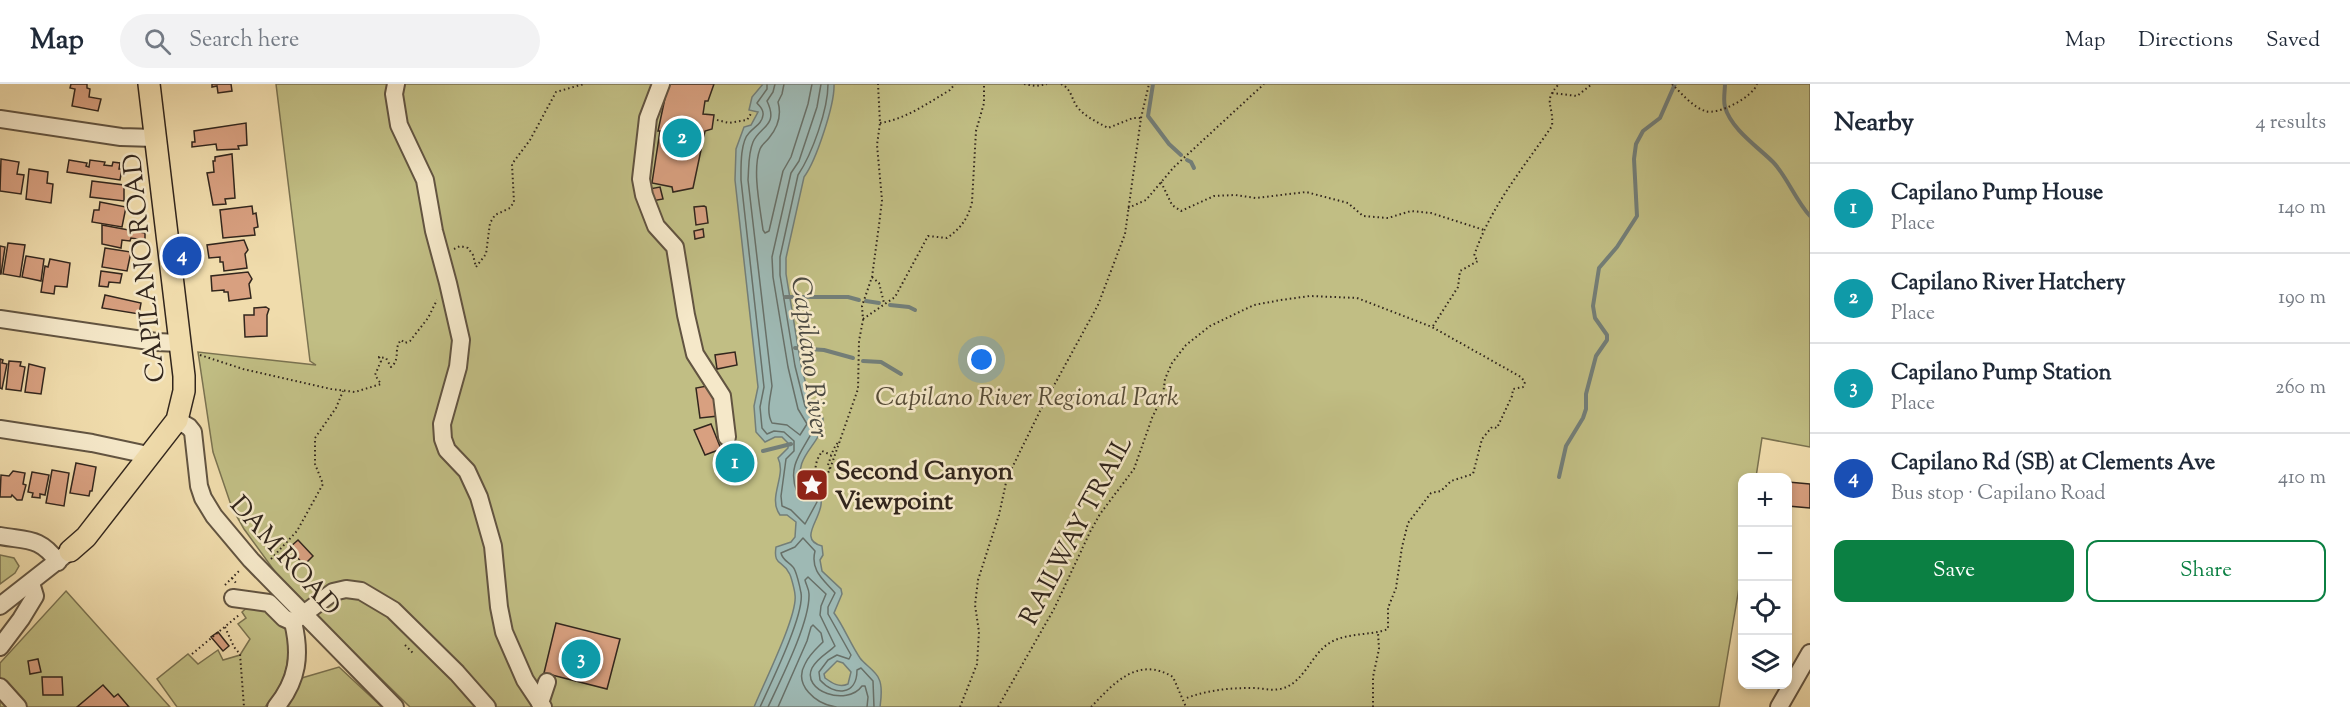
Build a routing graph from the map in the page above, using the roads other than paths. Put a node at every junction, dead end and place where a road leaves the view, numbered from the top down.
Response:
1 (149, 84) edge
2 (396, 84) edge
3 (661, 84) edge
4 (0, 119) edge
5 (155, 138) junction
6 (0, 319) edge
7 (187, 348) junction
8 (177, 420) junction
9 (0, 429) edge
10 (728, 436) dead end
11 (148, 456) junction
12 (0, 536) edge
13 (64, 556) junction
14 (32, 583) junction
15 (228, 593) road end
16 (0, 606) edge
17 (298, 618) junction
18 (0, 647) edge
19 (1810, 653) edge
20 (547, 682) dead end
21 (0, 687) edge
22 (542, 705) edge
23 (18, 707) edge
24 (276, 707) edge
25 (395, 707) edge
26 (487, 707) edge
27 (1779, 707) edge

1 - 5 main road, CAPILANO ROAD
2 - 22 street
3 - 10 street
4 - 5 street
5 - 7 main road, CAPILANO ROAD
6 - 7 street
7 - 8 main road, CAPILANO ROAD
8 - 11 main road, CAPILANO ROAD
8 - 17 street, DAM ROAD
9 - 11 street
11 - 13 main road, CAPILANO ROAD
12 - 13 street
13 - 14 street
14 - 16 street
14 - 18 street
15 - 17 street
17 - 24 street
17 - 25 street, DAM ROAD
17 - 26 street
19 - 27 street
20 - 22 street
21 - 23 street

